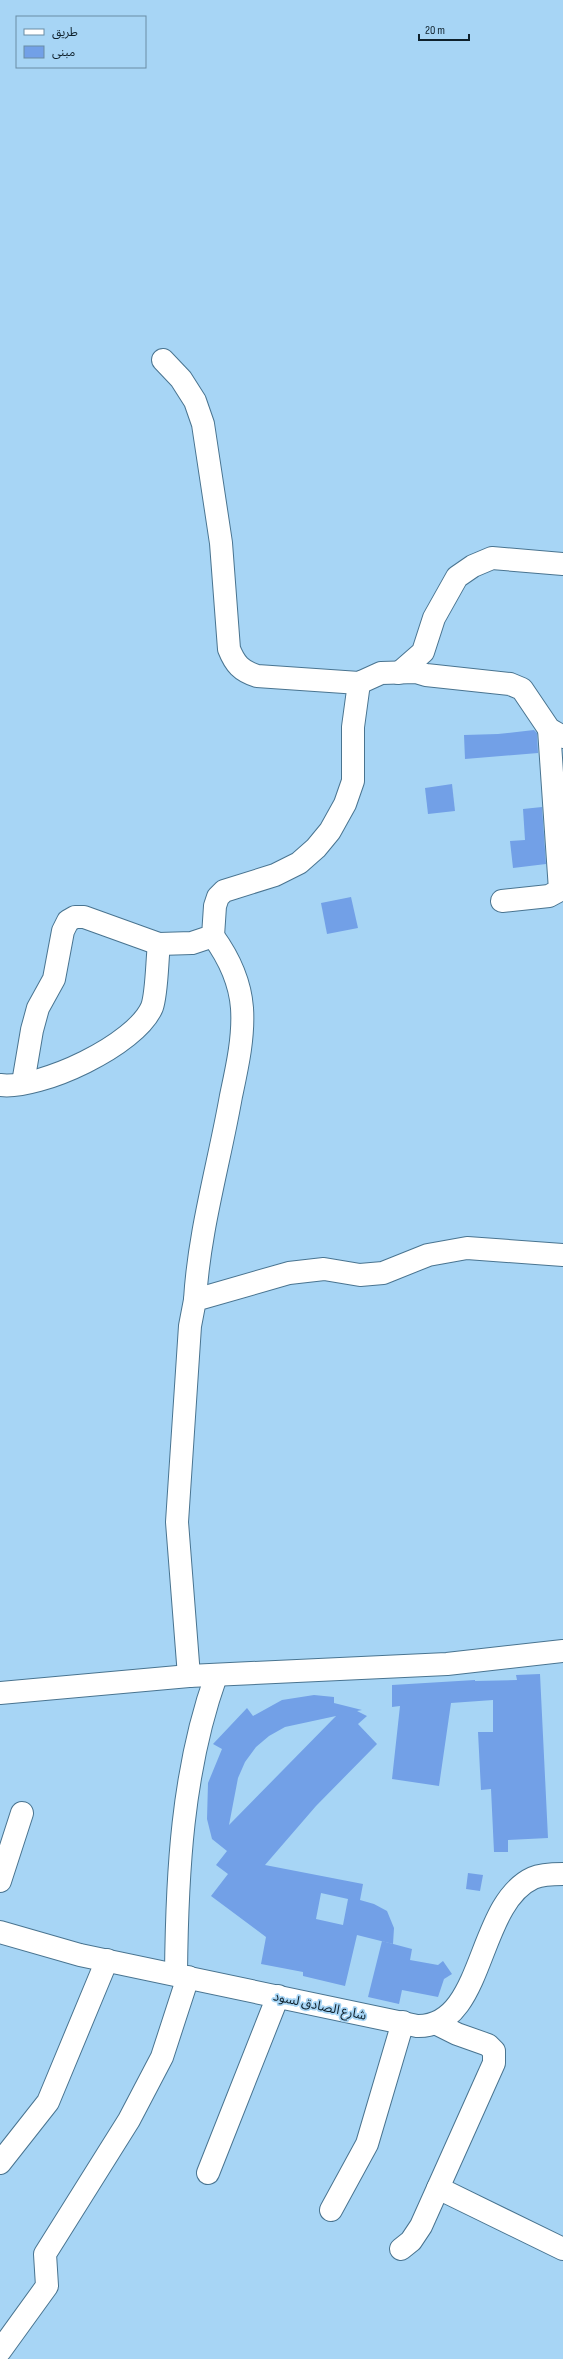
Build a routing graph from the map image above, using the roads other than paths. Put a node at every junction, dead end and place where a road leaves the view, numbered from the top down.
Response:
1 (163, 360) dead end
2 (563, 564) edge
3 (399, 673) junction
4 (359, 683) junction
5 (556, 733) edge
6 (502, 901) dead end
7 (213, 936) junction
8 (159, 944) junction
9 (23, 1084) junction
10 (0, 1085) edge
11 (563, 1254) edge
12 (195, 1300) junction
13 (563, 1651) edge
14 (190, 1676) junction
15 (216, 1676) junction
16 (0, 1693) edge
17 (22, 1813) dead end
18 (563, 1874) edge
19 (0, 1881) edge
20 (1, 1935) edge
21 (107, 1960) junction
22 (182, 1975) junction
23 (278, 1996) junction
24 (403, 2022) junction
25 (437, 2024) junction
26 (0, 2163) edge
27 (208, 2173) dead end
28 (438, 2188) junction
29 (331, 2210) dead end
30 (400, 2249) dead end
31 (563, 2249) edge
32 (0, 2351) edge

1 - 4 street
2 - 3 street
3 - 4 street
3 - 5 street
4 - 7 street
5 - 6 street
7 - 8 street
7 - 12 street
8 - 9 street
8 - 9 street
9 - 10 street
11 - 12 street
12 - 14 street
13 - 15 street
14 - 15 street
14 - 16 street
15 - 22 street
17 - 19 street
18 - 25 street
20 - 21 street, شارع الصادق لسود
21 - 22 street, شارع الصادق لسود
21 - 26 street
22 - 23 street, شارع الصادق لسود
22 - 32 street
23 - 24 street, شارع الصادق لسود
23 - 27 street
24 - 25 street, شارع الصادق لسود
24 - 29 street
25 - 28 street
28 - 30 street
28 - 31 street

